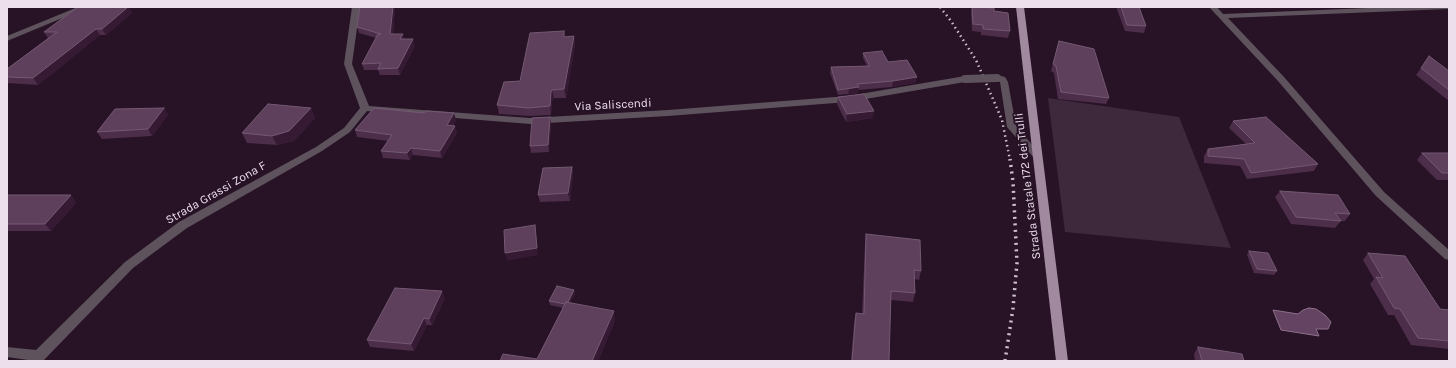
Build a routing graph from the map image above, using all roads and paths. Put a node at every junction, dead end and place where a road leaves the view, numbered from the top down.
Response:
1 (85, 7) edge
2 (356, 7) edge
3 (1020, 7) edge
4 (1213, 7) edge
5 (1449, 7) edge
6 (1221, 16) junction
7 (7, 39) edge
8 (365, 108) junction
9 (1037, 156) junction
10 (1449, 256) edge
11 (7, 352) edge
12 (37, 358) edge
13 (1062, 361) edge

1 - 7 street
2 - 8 street
3 - 9 main road, Strada Statale 172 dei Trulli
4 - 6 street
5 - 6 street
6 - 10 street
8 - 9 street, Via Saliscendi, bridge
8 - 12 street, Strada Grassi Zona F
9 - 13 main road, Strada Statale 172 dei Trulli
11 - 12 street

